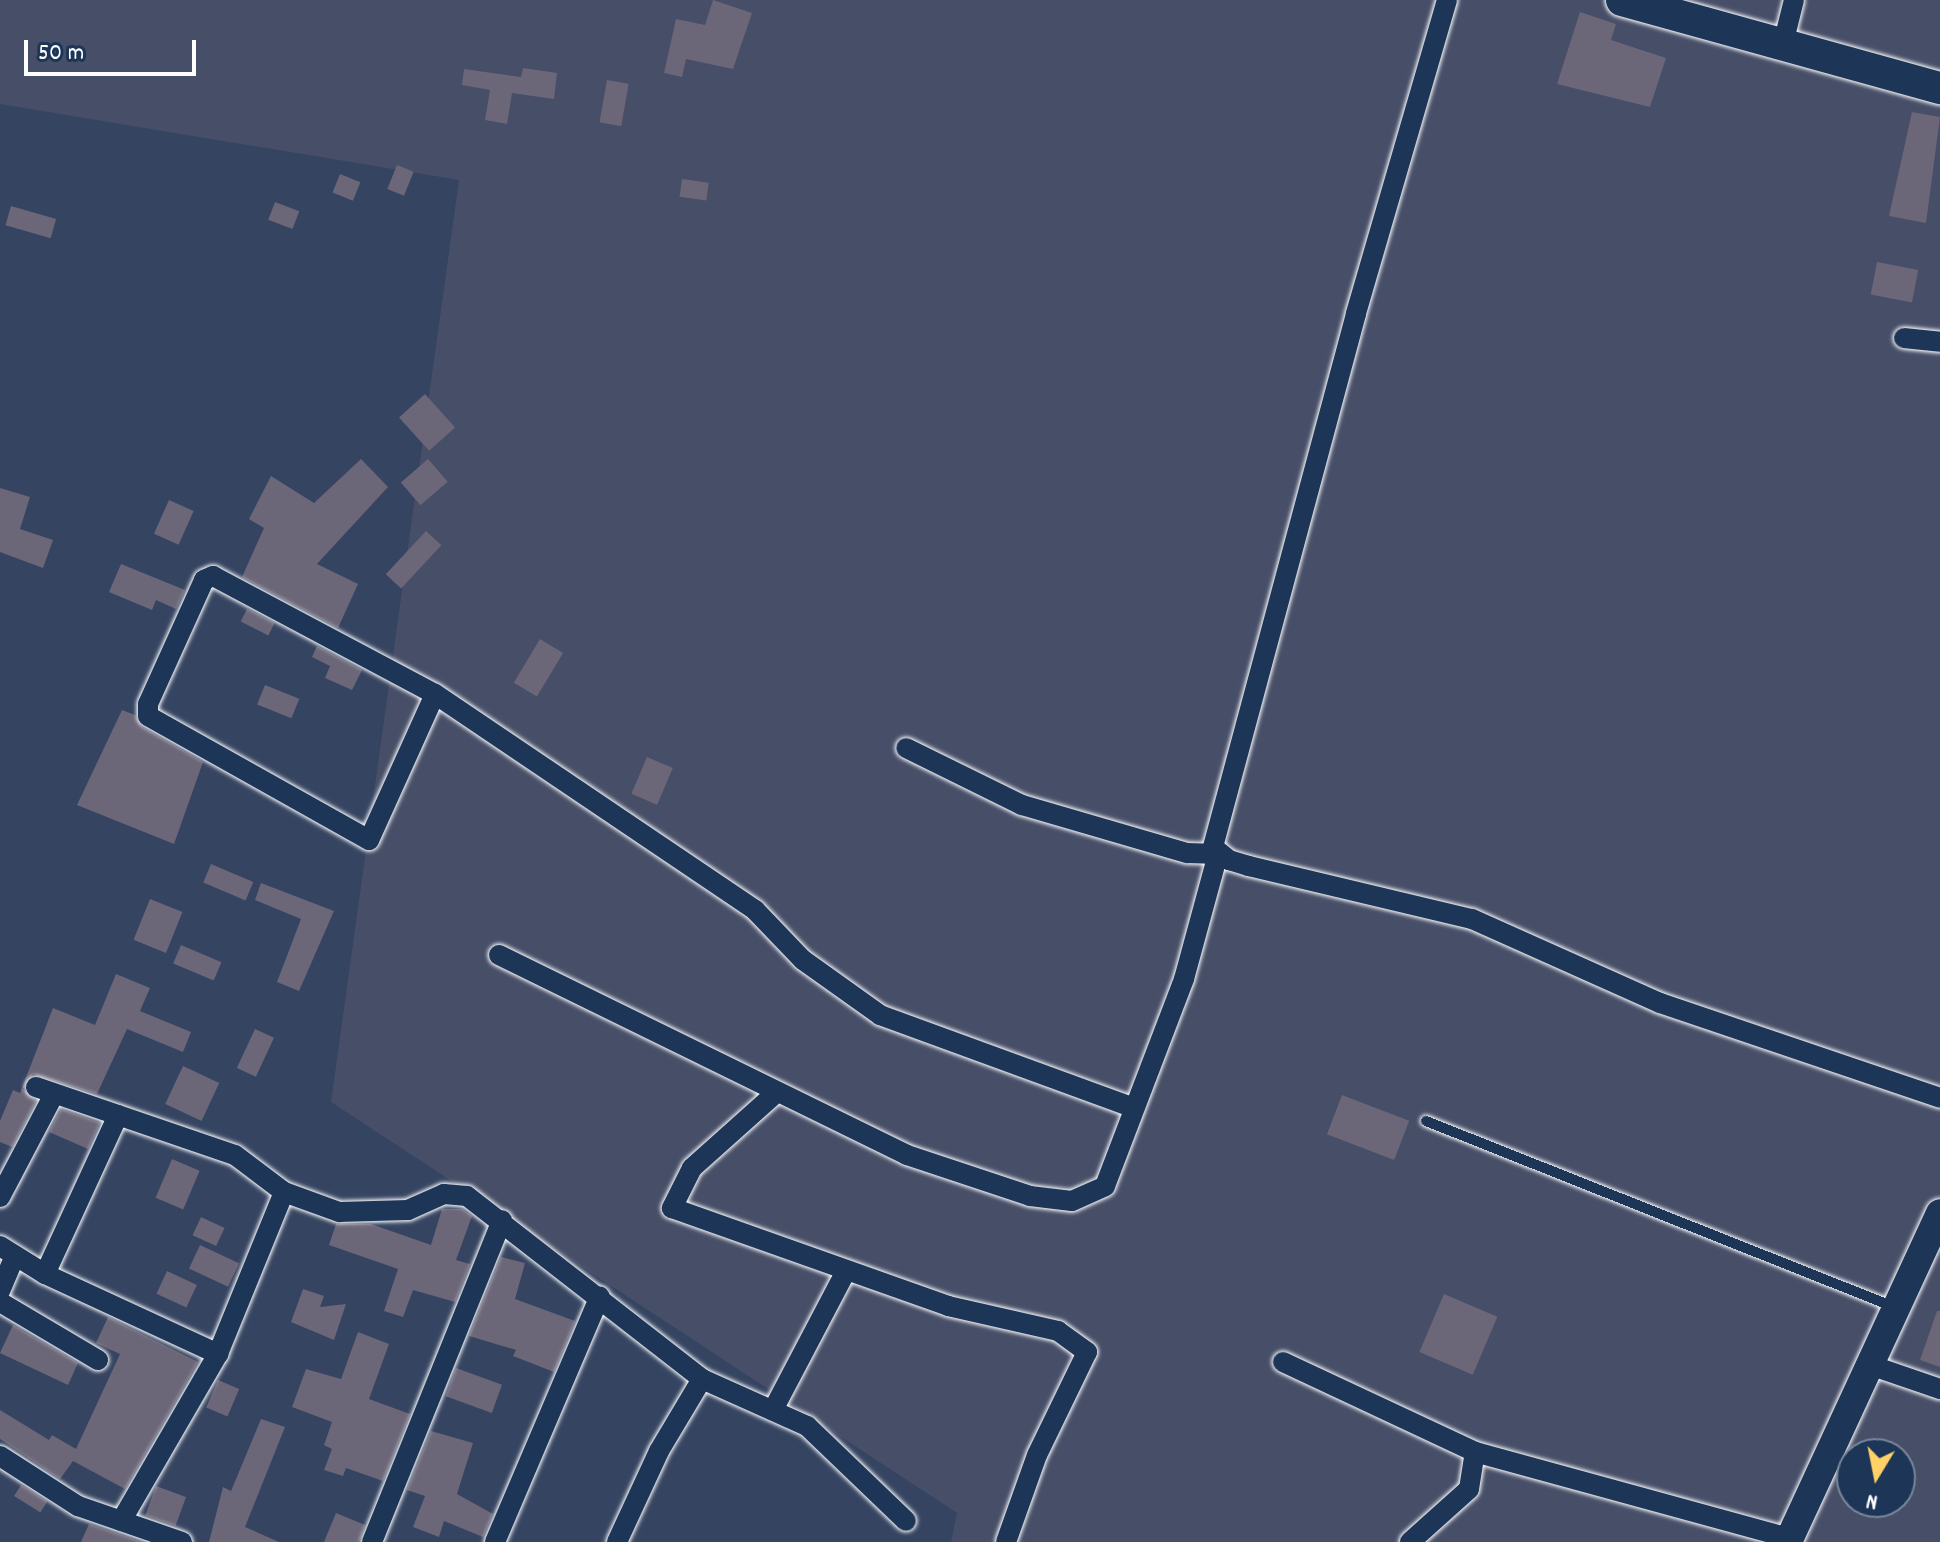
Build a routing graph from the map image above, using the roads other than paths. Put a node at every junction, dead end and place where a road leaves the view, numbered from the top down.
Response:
1 (1447, 0) edge
2 (1622, 0) edge
3 (1794, 0) edge
4 (1783, 44) junction
5 (1940, 88) edge
6 (1904, 338) dead end
7 (1940, 342) edge
8 (435, 694) junction
9 (906, 748) dead end
10 (1218, 854) junction
11 (499, 955) dead end
12 (777, 1092) junction
13 (1940, 1098) edge
14 (1134, 1108) junction
15 (118, 1115) junction
16 (1426, 1121) dead end
17 (284, 1192) junction
18 (0, 1197) edge
19 (1940, 1213) edge
20 (502, 1220) junction
21 (8, 1251) edge
22 (846, 1271) junction
23 (45, 1274) junction
24 (0, 1291) edge
25 (600, 1296) junction
26 (0, 1302) edge
27 (1896, 1308) junction
28 (218, 1354) junction
29 (98, 1360) dead end
30 (1283, 1362) dead end
31 (1870, 1365) junction
32 (702, 1379) junction
33 (1940, 1389) edge
34 (773, 1410) junction
35 (1475, 1452) junction
36 (0, 1456) edge
37 (121, 1521) junction
38 (906, 1521) dead end
39 (1789, 1540) edge
40 (182, 1542) edge
41 (372, 1542) edge
42 (495, 1542) edge
43 (617, 1542) edge
44 (1006, 1542) edge
45 (1410, 1542) edge

1 - 10 street
2 - 4 main road
3 - 4 street
4 - 5 main road
6 - 7 street
8 - 8 street
8 - 14 street
9 - 10 street
10 - 13 street
10 - 14 street
11 - 12 street
12 - 14 street
12 - 22 street
15 - 17 street
15 - 18 street
15 - 23 street
16 - 27 lane
17 - 20 street
17 - 28 street
19 - 27 street
20 - 25 street
20 - 41 street
21 - 23 street
21 - 24 street
22 - 34 street
22 - 44 street
23 - 28 street
25 - 32 street
25 - 42 street
26 - 29 street
27 - 31 street
28 - 37 street
30 - 35 street
31 - 33 street
31 - 39 street
32 - 34 street
32 - 43 street
34 - 38 street
35 - 39 street
35 - 45 street
36 - 37 street
37 - 40 street

